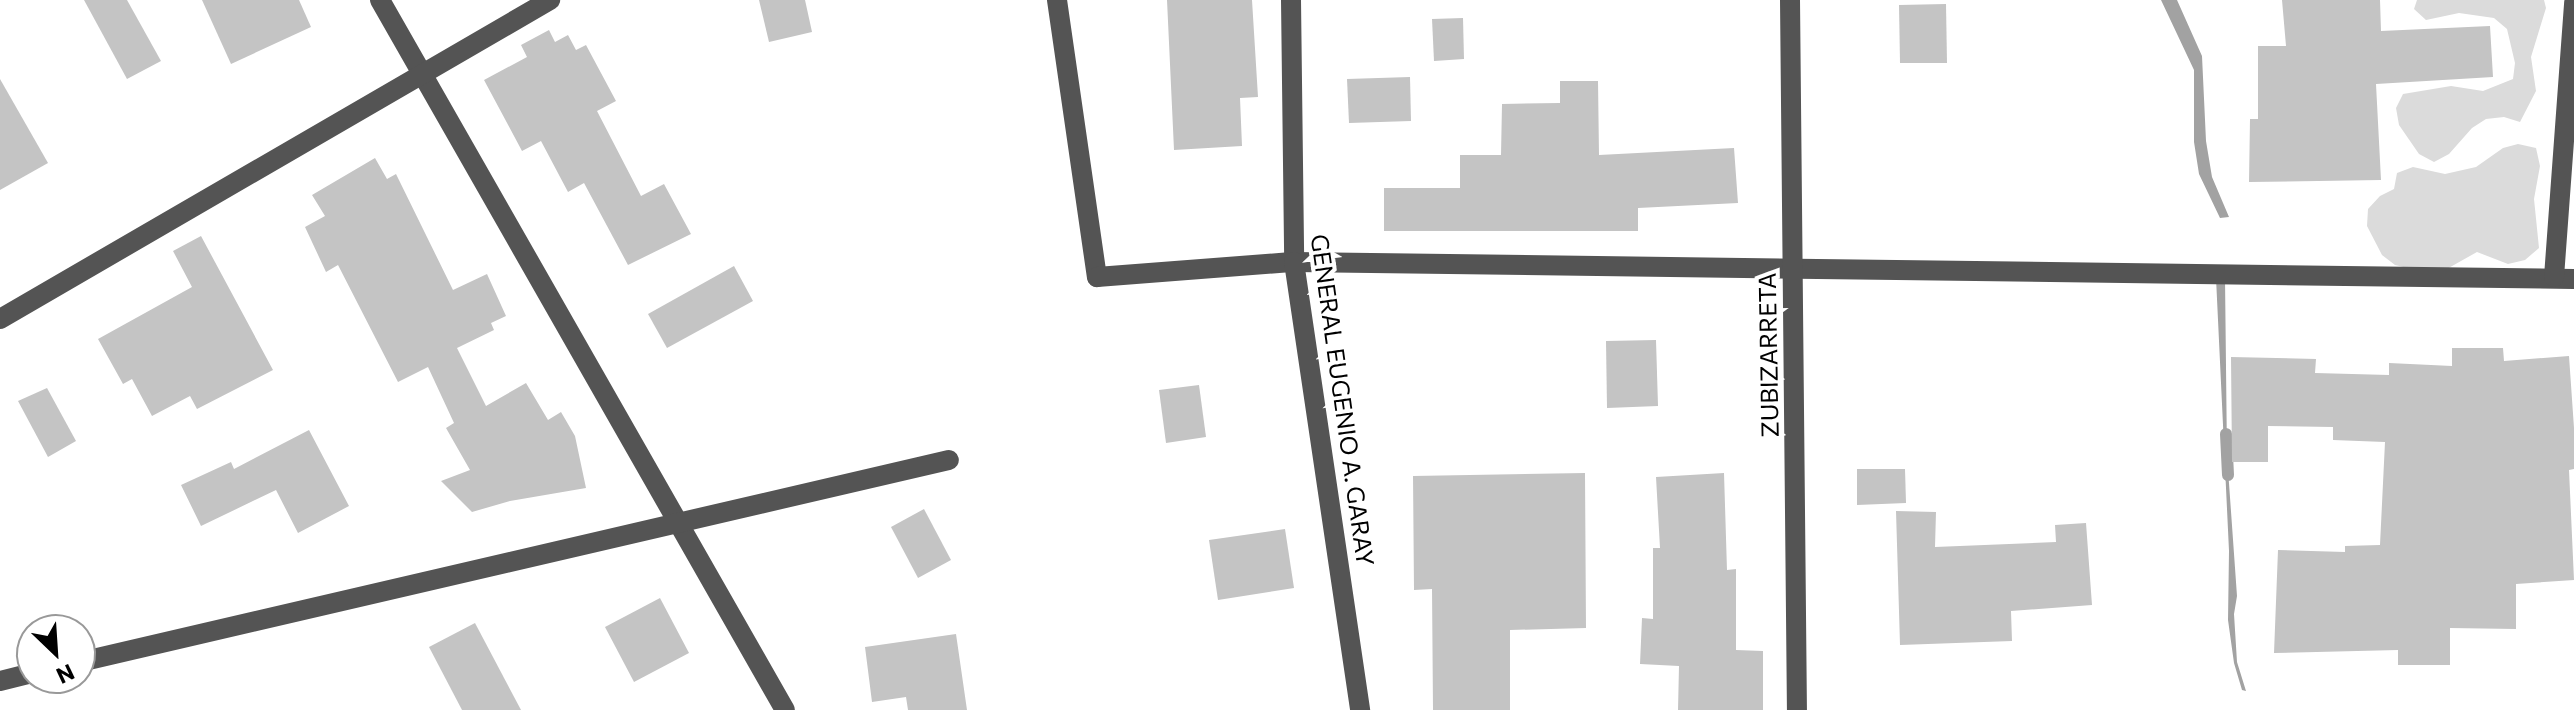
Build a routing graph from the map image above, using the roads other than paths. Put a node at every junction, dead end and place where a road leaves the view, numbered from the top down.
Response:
1 (380, 0) edge
2 (550, 0) edge
3 (1057, 0) edge
4 (1291, 0) edge
5 (1790, 0) edge
6 (2574, 3) edge
7 (421, 72) junction
8 (1294, 262) junction
9 (1793, 270) junction
10 (2564, 278) edge
11 (0, 319) edge
12 (949, 460) dead end
13 (679, 523) junction
14 (96, 658) edge
15 (785, 710) edge
16 (1360, 710) edge
17 (1797, 710) edge

1 - 7 street
2 - 7 street
3 - 8 street
4 - 8 street, GENERAL EUGENIO A. GARAY
5 - 9 street, ZUBIZARRETA
6 - 10 street
7 - 11 street
7 - 13 street
8 - 9 street
8 - 16 street, GENERAL EUGENIO A. GARAY
9 - 10 street
9 - 17 street, ZUBIZARRETA
12 - 13 street
13 - 14 street
13 - 15 street

